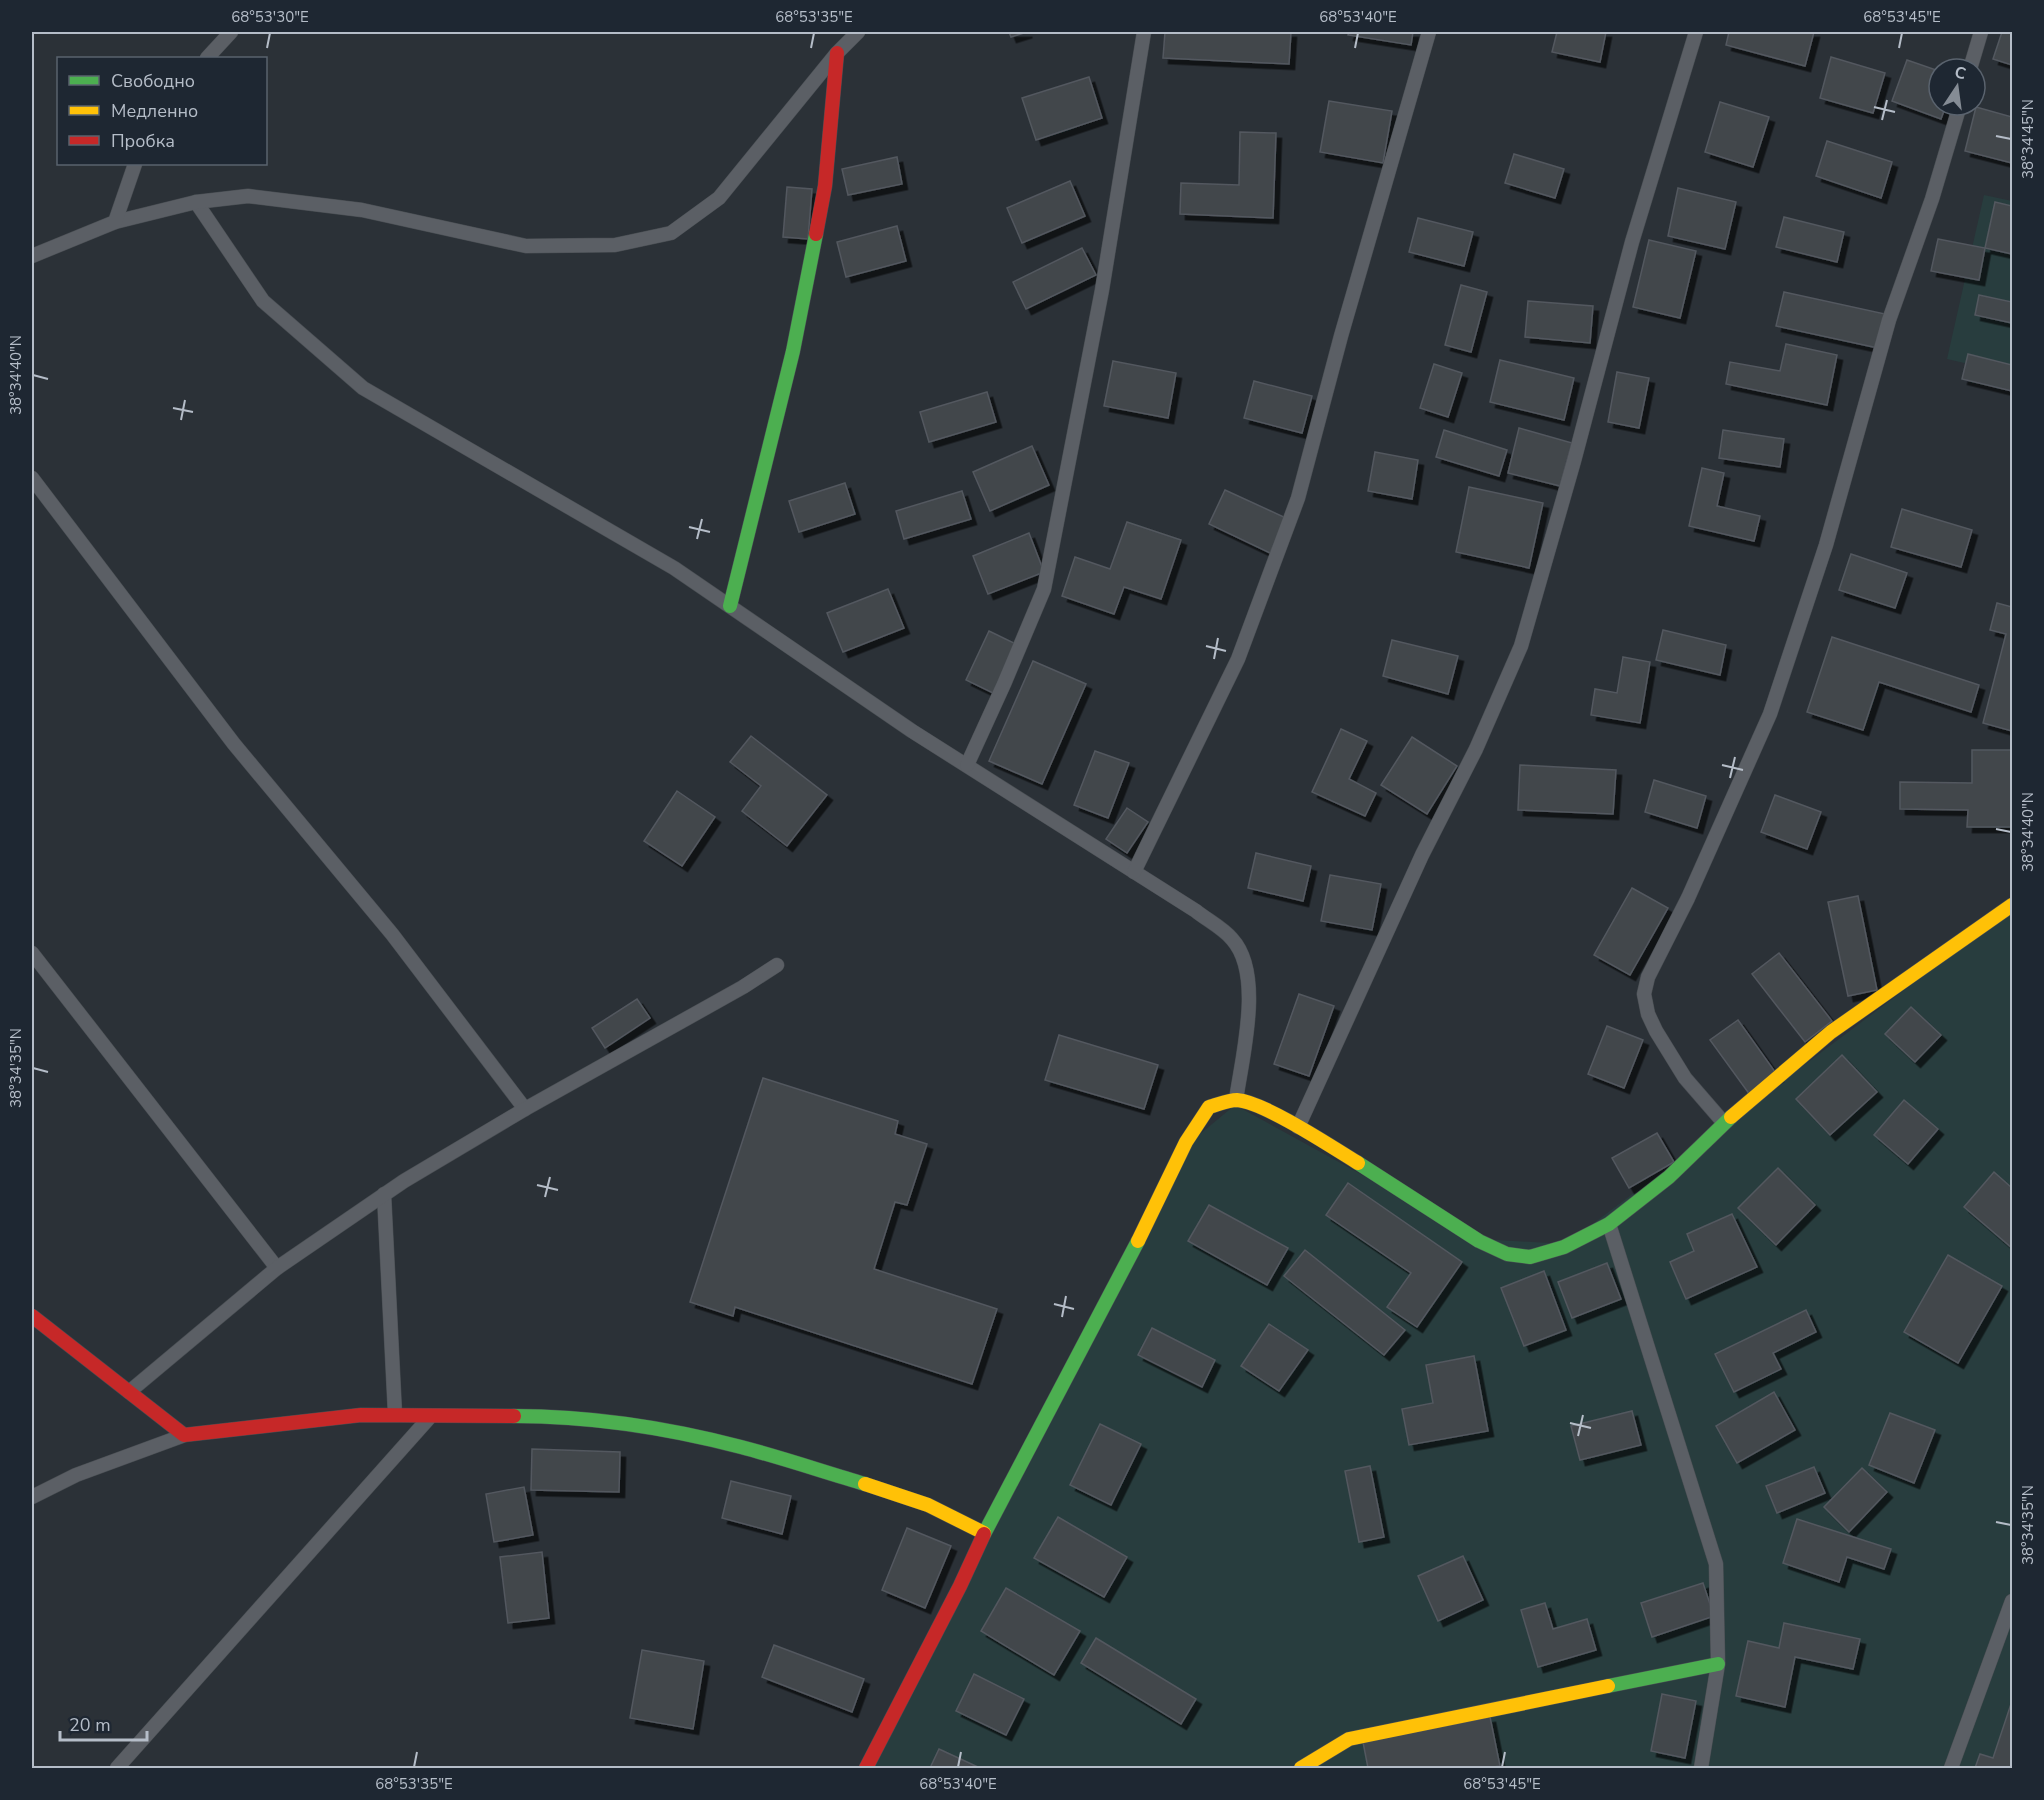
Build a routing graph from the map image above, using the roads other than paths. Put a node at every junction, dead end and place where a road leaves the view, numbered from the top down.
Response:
1 (231, 32) edge
2 (858, 32) edge
3 (1144, 32) edge
4 (1429, 32) edge
5 (1695, 32) edge
6 (1981, 32) edge
7 (837, 53) junction
8 (208, 57) edge
9 (1974, 57) edge
10 (1956, 117) edge
11 (135, 165) edge
12 (196, 202) junction
13 (115, 222) junction
14 (32, 256) edge
15 (32, 478) edge
16 (730, 606) junction
17 (967, 765) junction
18 (1134, 872) junction
19 (2013, 905) edge
20 (32, 953) edge
21 (777, 965) dead end
22 (1236, 1100) junction
23 (525, 1109) junction
24 (1724, 1123) junction
25 (1298, 1127) junction
26 (384, 1194) junction
27 (1609, 1224) junction
28 (277, 1268) junction
29 (32, 1316) edge
30 (129, 1392) junction
31 (395, 1414) junction
32 (431, 1415) junction
33 (184, 1435) junction
34 (32, 1497) edge
35 (984, 1533) junction
36 (2013, 1601) edge
37 (1718, 1664) junction
38 (117, 1768) edge
39 (866, 1768) edge
40 (1301, 1768) edge
41 (1701, 1768) edge
42 (1952, 1768) edge

1 - 8 lane
2 - 7 lane
3 - 17 lane
4 - 18 lane
5 - 25 lane
6 - 9 lane
7 - 12 lane
7 - 16 street
10 - 24 lane
11 - 13 lane
12 - 13 lane
12 - 16 lane
13 - 14 lane
15 - 23 lane
16 - 17 lane
17 - 18 lane
18 - 22 lane
19 - 24 street
20 - 28 lane
21 - 23 lane
22 - 25 street
22 - 35 street
23 - 26 lane
24 - 27 street
25 - 27 street
26 - 28 lane
26 - 31 lane
27 - 37 lane
28 - 30 lane
29 - 30 street
30 - 33 street
31 - 32 street
31 - 33 street
32 - 35 street
32 - 38 lane
33 - 34 lane
35 - 39 street
36 - 42 lane
37 - 40 street
37 - 41 lane

